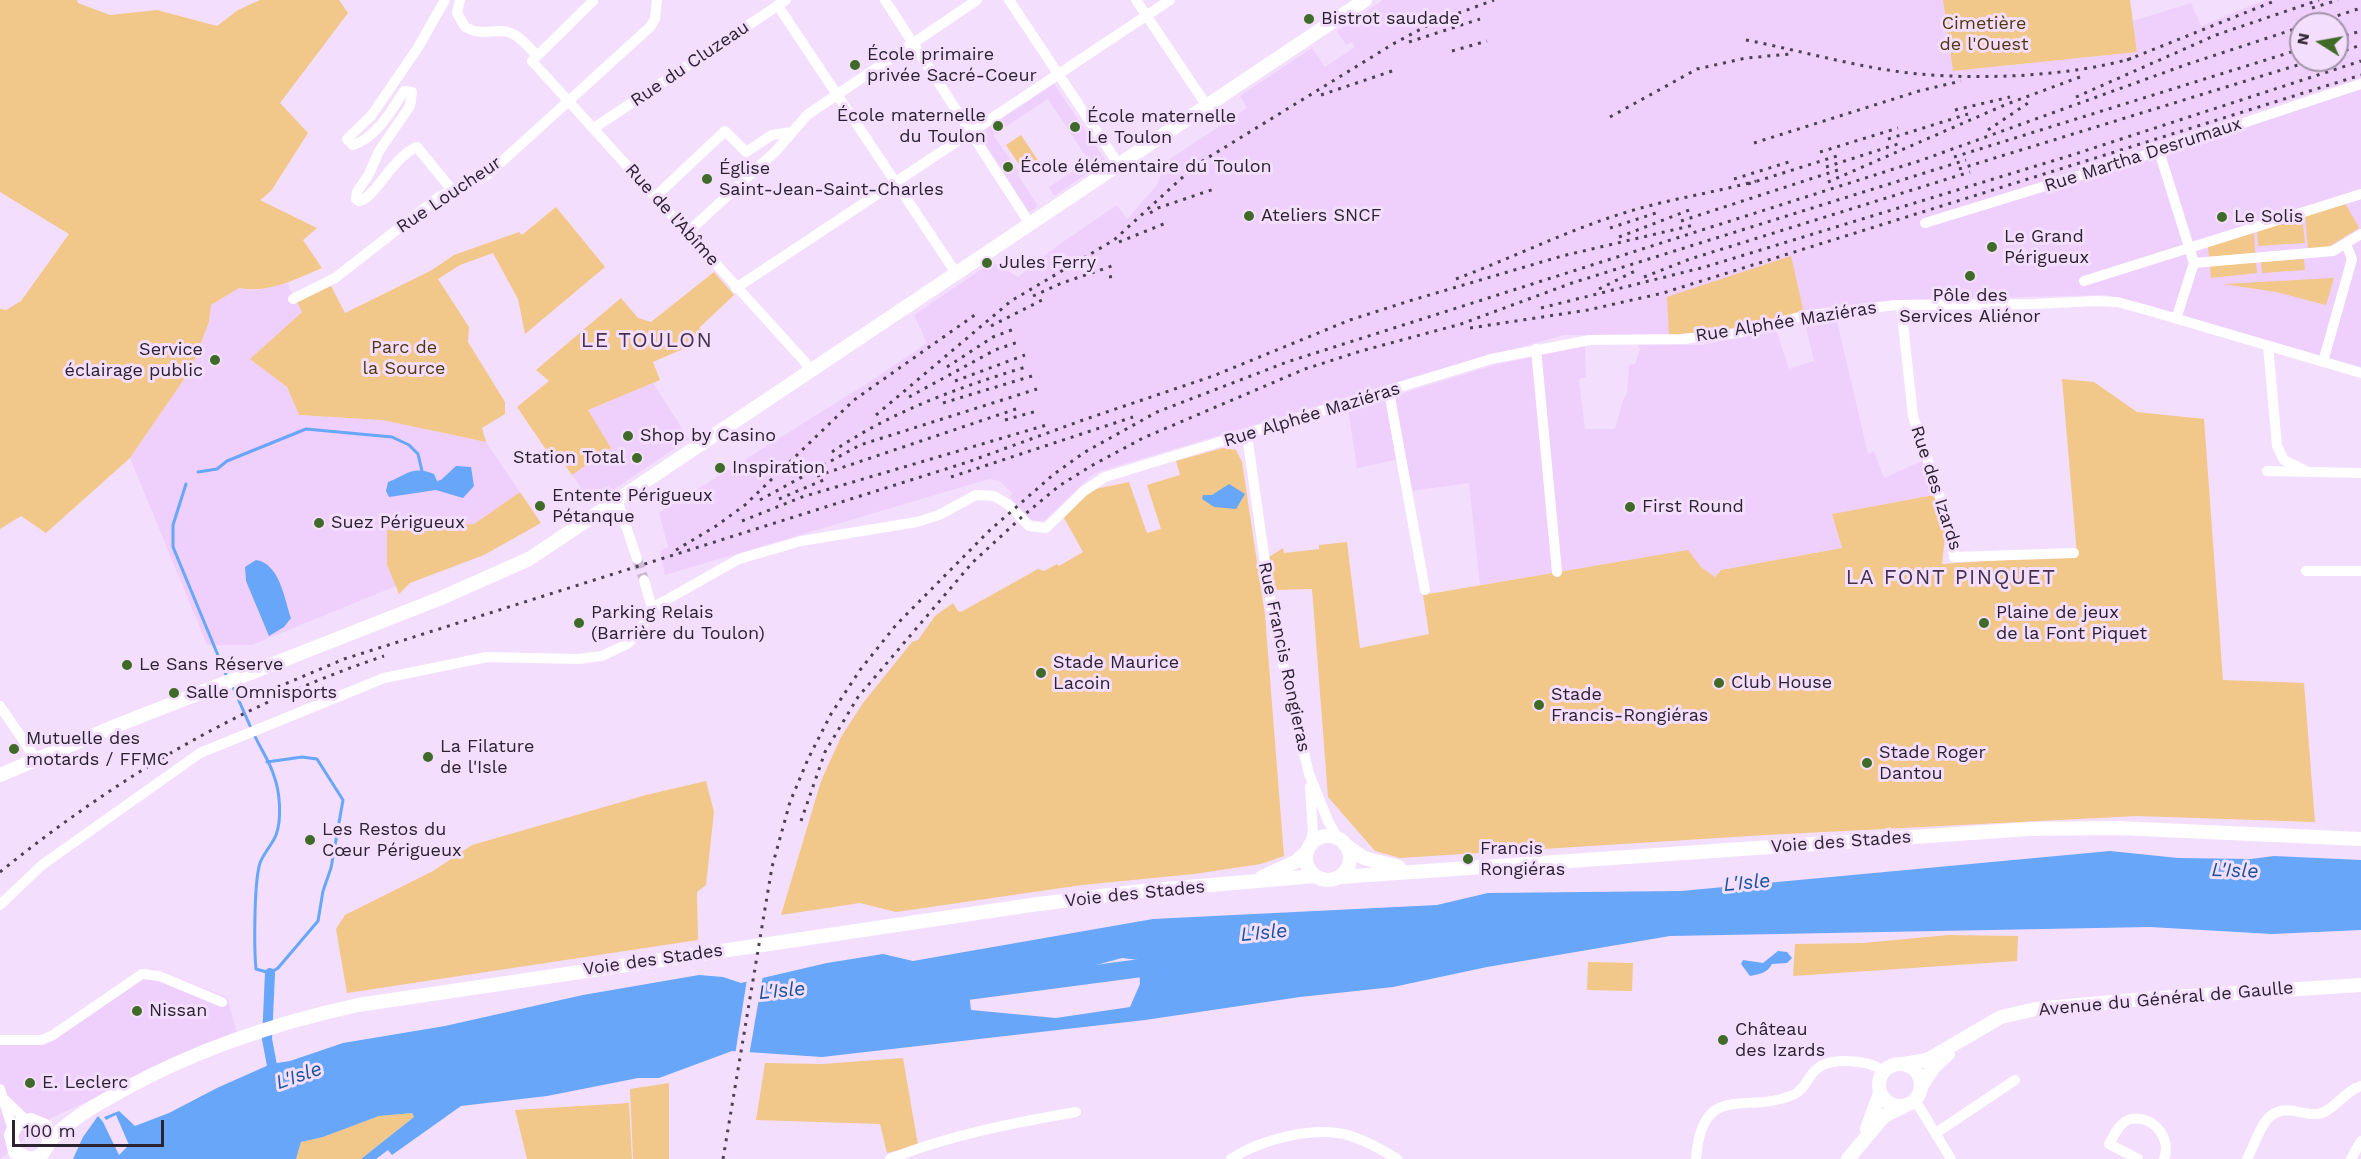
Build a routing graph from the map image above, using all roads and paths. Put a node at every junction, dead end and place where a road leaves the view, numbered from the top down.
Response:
1 (445, 0) edge
2 (459, 0) edge
3 (657, 0) edge
4 (885, 0) edge
5 (976, 0) edge
6 (1009, 0) edge
7 (1136, 0) edge
8 (1170, 0) edge
9 (1365, 0) edge
10 (593, 1) edge
11 (782, 3) edge
12 (1146, 15) junction
13 (913, 42) junction
14 (534, 58) junction
15 (1059, 74) junction
16 (2361, 84) edge
17 (837, 94) junction
18 (569, 102) junction
19 (1207, 106) junction
20 (594, 128) junction
21 (792, 132) junction
22 (970, 133) junction
23 (2159, 151) junction
24 (1119, 165) junction
25 (896, 183) junction
26 (452, 190) junction
27 (2361, 194) edge
28 (655, 197) junction
29 (1925, 223) dead end
30 (1030, 224) junction
31 (687, 232) junction
32 (2361, 234) edge
33 (2346, 244) junction
34 (2190, 248) junction
35 (2194, 263) junction
36 (956, 273) junction
37 (2084, 281) dead end
38 (736, 288) junction
39 (293, 299) dead end
40 (1901, 305) junction
41 (2176, 319) junction
42 (2268, 346) junction
43 (1536, 349) junction
44 (2323, 362) junction
45 (810, 371) junction
46 (2361, 373) edge
47 (1389, 392) junction
48 (1247, 435) junction
49 (2267, 471) dead end
50 (2306, 471) junction
51 (2361, 472) edge
52 (617, 499) junction
53 (2074, 553) dead end
54 (637, 559) tunnel mouth
55 (2306, 571) dead end
56 (2361, 571) edge
57 (1557, 572) dead end
58 (644, 580) tunnel mouth
59 (1425, 590) dead end
60 (652, 608) junction
61 (0, 706) edge
62 (36, 759) junction
63 (1309, 774) junction
64 (0, 775) edge
65 (2361, 830) edge
66 (2253, 834) junction
67 (2361, 839) edge
68 (1343, 842) junction
69 (1308, 849) junction
70 (1431, 870) junction
71 (1315, 876) junction
72 (1340, 877) junction
73 (1242, 883) junction
74 (0, 906) edge
75 (2361, 985) edge
76 (222, 1002) dead end
77 (1976, 1031) junction
78 (0, 1040) edge
79 (1904, 1064) junction
80 (1883, 1071) junction
81 (2015, 1080) dead end
82 (2361, 1086) edge
83 (1921, 1087) junction
84 (1880, 1093) junction
85 (2, 1094) edge
86 (1909, 1103) junction
87 (84, 1111) junction
88 (1076, 1112) dead end
89 (26, 1120) junction
90 (41, 1123) junction
91 (13, 1130) junction
92 (1936, 1133) junction
93 (1862, 1139) junction
94 (50, 1141) junction
95 (2361, 1141) edge
96 (9, 1153) edge
97 (27, 1159) edge
98 (890, 1159) edge
99 (1231, 1159) edge
100 (1397, 1159) edge
101 (1696, 1159) edge
102 (1848, 1159) edge
103 (1951, 1159) edge
104 (2138, 1159) edge
105 (2164, 1159) edge
106 (2247, 1159) edge
107 (2351, 1159) edge

1 - 26 street
2 - 14 street, Rue de l'Abîme
3 - 18 street, Rue Loucheur
4 - 13 street
5 - 13 street
6 - 15 street
7 - 12 street
8 - 12 street
9 - 19 main road
10 - 14 street
11 - 17 street
11 - 20 street, Rue du Cluzeau
12 - 15 street
12 - 19 street
13 - 17 street
13 - 22 street
14 - 18 street, Rue de l'Abîme
15 - 22 street
15 - 24 street
16 - 23 street, Rue Martha Desrumaux
17 - 21 street
17 - 25 street
18 - 20 street, Rue de l'Abîme
18 - 26 street, Rue Loucheur
19 - 24 main road
20 - 28 street, Rue de l'Abîme
21 - 28 street
21 - 31 street
22 - 25 street
22 - 30 street
23 - 29 street, Rue Martha Desrumaux
23 - 34 street
24 - 30 main road
25 - 36 street
25 - 38 street
26 - 39 street, Rue Loucheur
27 - 34 street
28 - 31 street, Rue de l'Abîme
30 - 36 main road
31 - 38 street, Rue de l'Abîme
32 - 33 street
33 - 35 street
33 - 44 street
34 - 35 street
34 - 37 street
35 - 41 street
36 - 45 main road
38 - 45 street, Rue de l'Abîme
40 - 41 street, Rue Alphée Maziéras
40 - 43 street, Rue Alphée Maziéras
40 - 53 street, Rue des Izards
41 - 42 street, Rue Alphée Maziéras
42 - 44 street, Rue Alphée Maziéras
42 - 50 street
43 - 47 street, Rue Alphée Maziéras
43 - 57 street
44 - 46 street, Rue Alphée Maziéras
45 - 52 main road
47 - 48 street, Rue Alphée Maziéras
47 - 59 street
48 - 60 street, Rue Alphée Maziéras
48 - 63 street, Rue Francis Rongieras
49 - 50 street
50 - 51 street
52 - 54 street
52 - 62 main road
55 - 56 street
58 - 60 street
60 - 74 street
61 - 62 street
62 - 64 main road
63 - 68 street, Rue Francis Rongieras
63 - 69 street
65 - 66 main road, Voie des Stades
66 - 67 main road, Voie des Stades
66 - 70 main road, Voie des Stades
68 - 69 main road
68 - 70 main road, Voie des Stades
68 - 72 main road
69 - 71 main road
69 - 73 main road, Voie des Stades
70 - 72 main road, Voie des Stades
71 - 72 main road
71 - 73 main road, Voie des Stades
73 - 87 main road, Voie des Stades
75 - 77 main road, Avenue du Général de Gaulle
76 - 78 street
77 - 79 main road, Avenue du Général de Gaulle
77 - 83 main road, Avenue du Général de Gaulle
79 - 80 main road
79 - 83 main road
80 - 84 main road
80 - 101 street
81 - 92 street
82 - 106 street
83 - 86 main road
84 - 86 main road
84 - 93 main road
85 - 89 street
85 - 91 street
86 - 92 street
86 - 93 main road
87 - 90 main road, Voie des Stades
87 - 94 main road, Voie des Stades
88 - 98 street
89 - 90 main road
89 - 91 main road
90 - 94 main road
91 - 96 main road
92 - 103 street
93 - 102 main road
94 - 97 main road
95 - 107 street
96 - 97 main road
99 - 100 street
104 - 105 street

